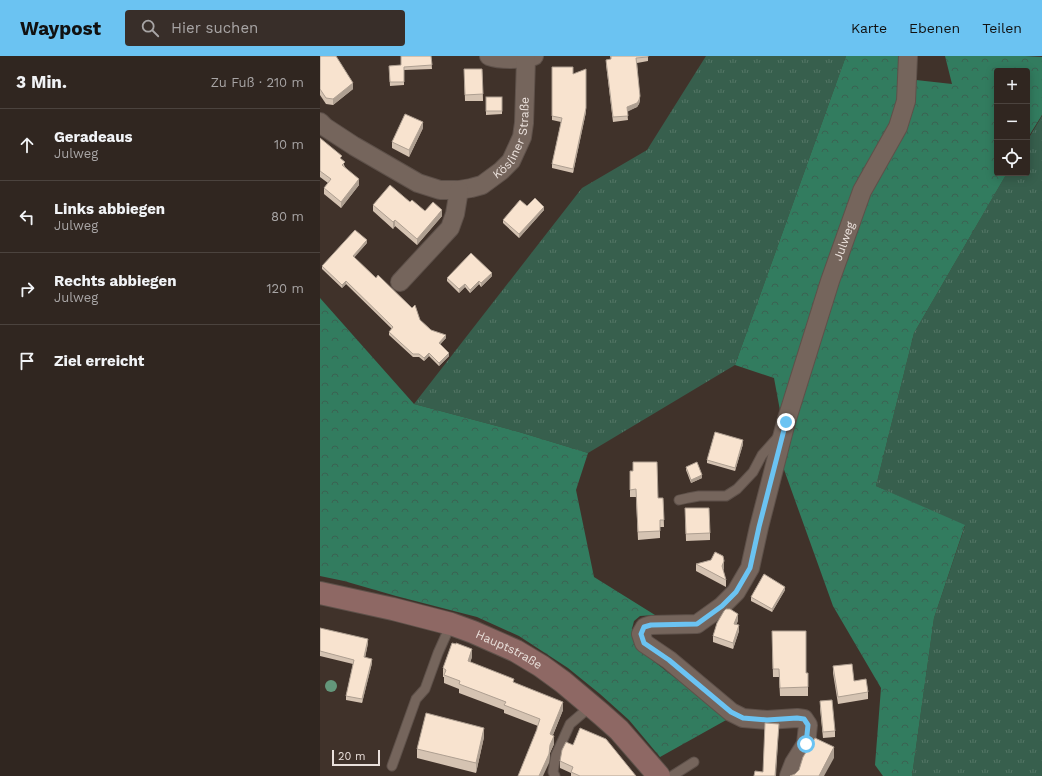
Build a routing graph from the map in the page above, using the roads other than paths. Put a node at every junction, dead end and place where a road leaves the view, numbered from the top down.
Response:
1 (489, 56) edge
2 (908, 56) edge
3 (530, 57) edge
4 (320, 122) edge
5 (458, 190) junction
6 (400, 282) dead end
7 (784, 432) junction
8 (679, 500) dead end
9 (320, 593) edge
10 (450, 624) junction
11 (591, 706) junction
12 (694, 762) dead end
13 (392, 766) dead end
14 (555, 776) edge
15 (659, 776) edge
16 (672, 776) edge
17 (789, 776) edge

1 - 3 street
2 - 7 street, Julweg
3 - 5 street, Kösliner Straße
4 - 5 street, Kösliner Straße
5 - 6 street
7 - 8 lane, Julweg
7 - 17 street, Julweg
9 - 10 main road, Hauptstraße
10 - 11 main road, Hauptstraße
10 - 13 lane
11 - 14 lane
11 - 15 main road, Hauptstraße
12 - 16 lane

